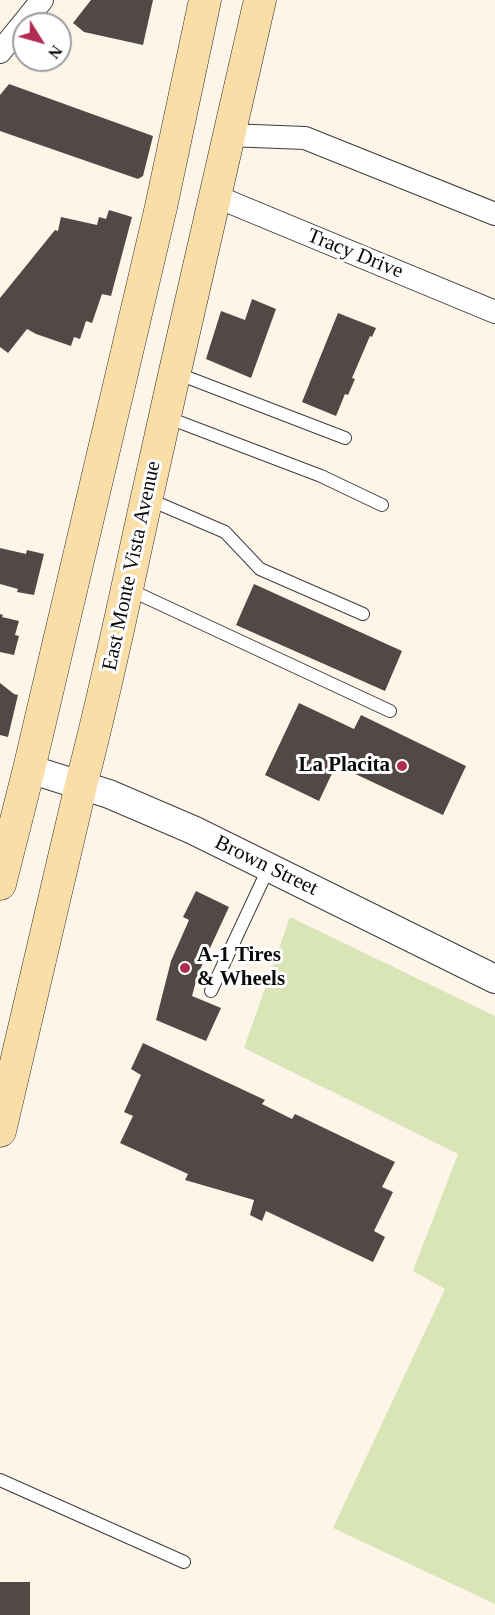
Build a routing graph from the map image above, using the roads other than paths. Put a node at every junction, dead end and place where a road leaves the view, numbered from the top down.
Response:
1 (42, 0) edge
2 (205, 0) edge
3 (260, 0) edge
4 (0, 52) edge
5 (228, 135) junction
6 (214, 196) junction
7 (495, 214) edge
8 (495, 312) edge
9 (175, 373) junction
10 (165, 417) junction
11 (345, 438) dead end
12 (147, 499) junction
13 (382, 505) dead end
14 (127, 588) junction
15 (363, 614) dead end
16 (390, 711) dead end
17 (29, 769) junction
18 (81, 785) junction
19 (269, 867) junction
20 (0, 884) edge
21 (495, 979) edge
22 (211, 991) dead end
23 (0, 1131) edge
24 (0, 1480) edge
25 (184, 1562) dead end

1 - 4 street
2 - 17 main road
3 - 5 main road, East Monte Vista Avenue
5 - 6 main road, East Monte Vista Avenue
5 - 7 street
6 - 8 street, Tracy Drive
6 - 9 main road, East Monte Vista Avenue
9 - 10 main road, East Monte Vista Avenue
9 - 11 lane
10 - 12 main road, East Monte Vista Avenue
10 - 13 lane
12 - 14 main road, East Monte Vista Avenue
12 - 15 lane
14 - 16 lane
14 - 18 main road, East Monte Vista Avenue
17 - 18 street, Brown Street
17 - 20 main road
18 - 19 street, Brown Street
18 - 23 main road, East Monte Vista Avenue
19 - 21 street, Brown Street
19 - 22 lane
24 - 25 lane

